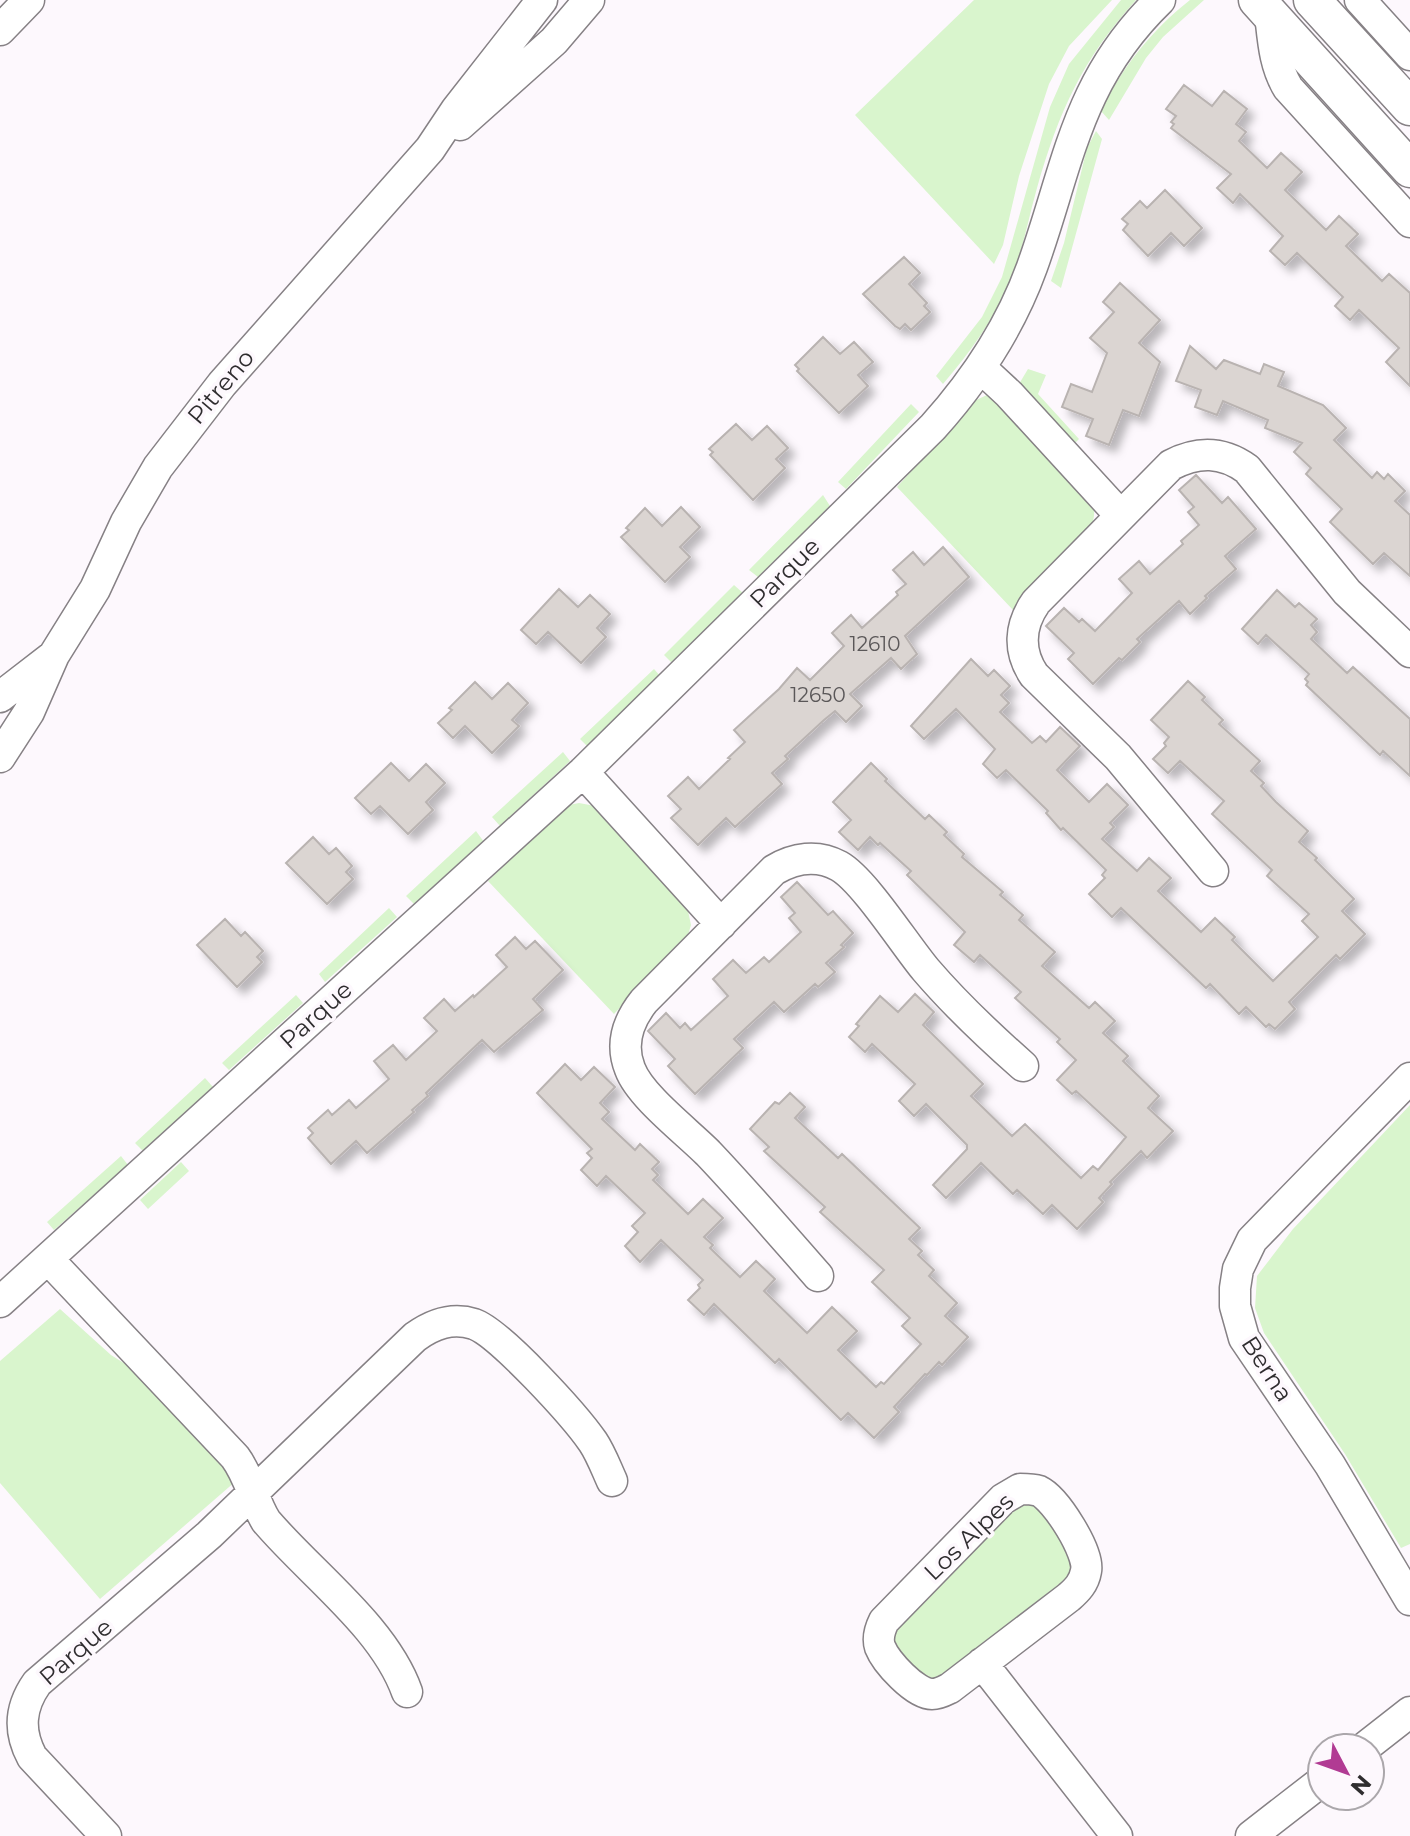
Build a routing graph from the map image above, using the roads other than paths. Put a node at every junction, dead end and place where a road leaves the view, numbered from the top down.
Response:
1 (29, 0) edge
2 (542, 0) edge
3 (589, 0) edge
4 (1160, 0) edge
5 (1312, 0) edge
6 (1360, 0) edge
7 (1264, 7) edge
8 (0, 30) edge
9 (1410, 55) edge
10 (1410, 107) edge
11 (430, 149) junction
12 (1410, 169) edge
13 (1410, 222) edge
14 (981, 368) junction
15 (1120, 515) junction
16 (1410, 652) edge
17 (54, 655) junction
18 (0, 697) edge
19 (0, 757) edge
20 (583, 772) junction
21 (1213, 871) dead end
22 (721, 924) junction
23 (1023, 1066) dead end
24 (1410, 1078) edge
25 (48, 1259) junction
26 (818, 1276) dead end
27 (0, 1302) edge
28 (612, 1481) dead end
29 (252, 1493) junction
30 (1410, 1600) edge
31 (982, 1663) junction
32 (407, 1692) dead end
33 (1410, 1712) edge
34 (1384, 1732) edge
35 (1306, 1793) edge
36 (106, 1836) edge
37 (1117, 1836) edge
38 (1251, 1836) edge

1 - 8 street
2 - 11 street, Pitreno
3 - 11 street, Pitreno
4 - 14 street, Parque
5 - 10 street
6 - 9 street
7 - 12 street
7 - 13 street
11 - 17 street, Pitreno
14 - 15 street
14 - 20 street, Parque
15 - 16 street
15 - 21 street
17 - 18 street, Pitreno
17 - 19 street, Pitreno
20 - 22 street
20 - 25 street, Parque
22 - 23 street
22 - 26 street
24 - 30 street, Berna
25 - 27 street, Parque
25 - 29 street
28 - 29 street, Parque
29 - 32 street
29 - 36 street, Parque
31 - 31 street, Los Alpes
31 - 37 street
33 - 34 street
35 - 38 street

